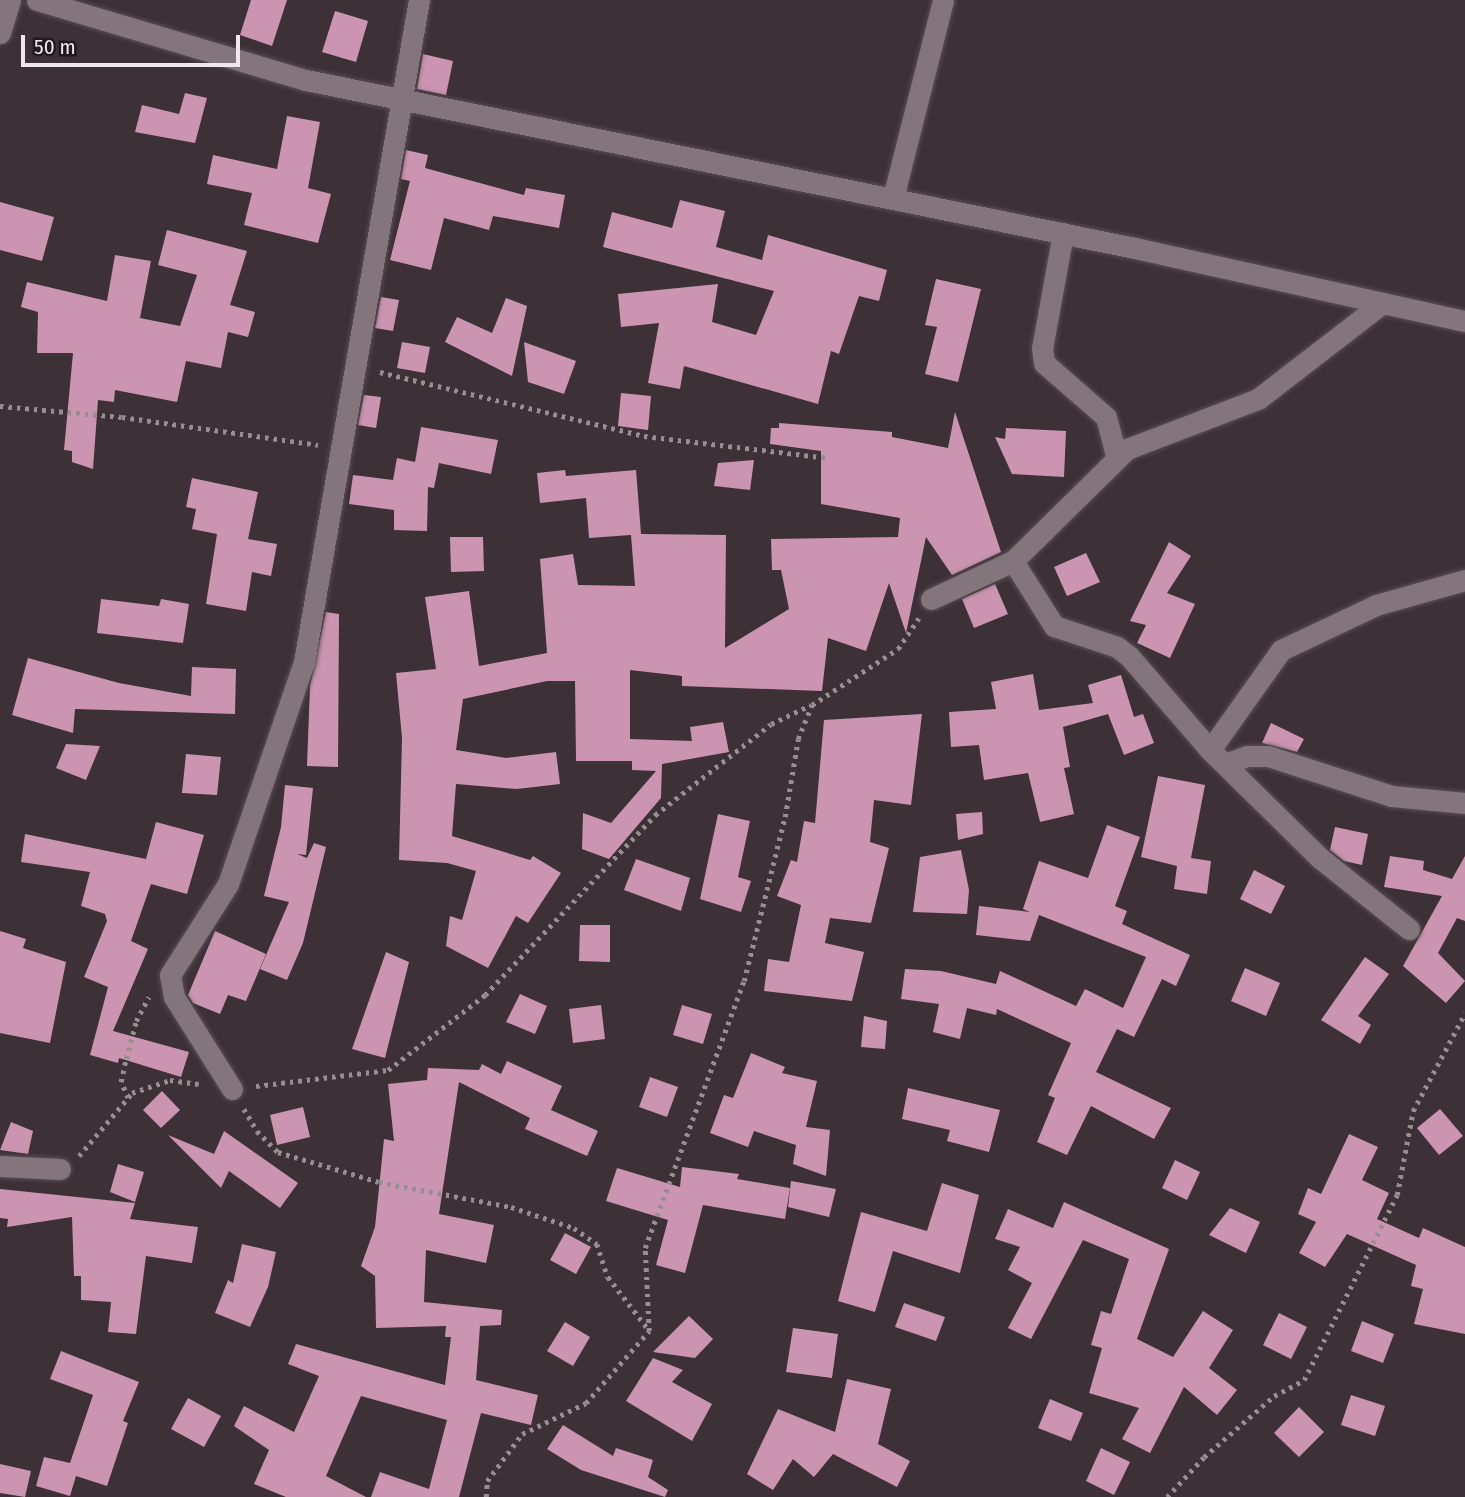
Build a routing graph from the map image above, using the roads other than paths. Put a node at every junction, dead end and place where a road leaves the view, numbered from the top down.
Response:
1 (10, 0) edge
2 (37, 0) edge
3 (419, 0) edge
4 (943, 0) edge
5 (0, 33) edge
6 (402, 97) junction
7 (893, 198) junction
8 (1063, 233) junction
9 (1382, 303) junction
10 (1465, 321) edge
11 (1116, 459) junction
12 (1013, 561) junction
13 (1465, 580) edge
14 (931, 598) road end
15 (1217, 757) junction
16 (1465, 803) edge
17 (1409, 929) dead end
18 (232, 1089) road end
19 (0, 1166) edge
20 (60, 1169) road end

1 - 5 street
2 - 6 street
3 - 6 street
4 - 7 street
6 - 7 street
6 - 18 street
7 - 8 street
8 - 9 street
8 - 11 street
9 - 10 street
9 - 11 street
11 - 12 street
12 - 14 street
12 - 15 street
13 - 15 street
15 - 16 street
15 - 17 street
19 - 20 street

